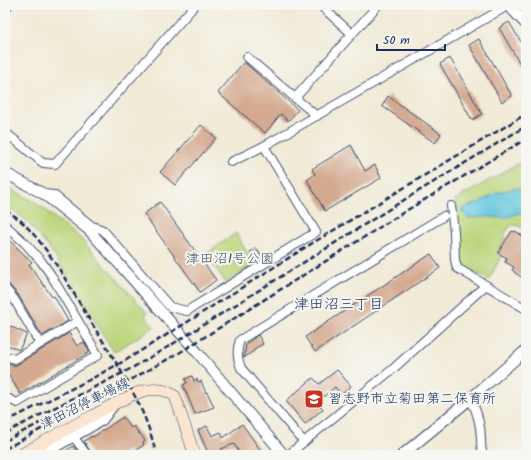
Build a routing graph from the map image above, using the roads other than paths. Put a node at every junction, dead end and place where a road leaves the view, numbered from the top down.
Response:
1 (7, 5) edge
2 (196, 5) edge
3 (320, 5) edge
4 (378, 5) edge
5 (509, 5) edge
6 (5, 8) edge
7 (526, 24) edge
8 (352, 34) junction
9 (247, 57) dead end
10 (295, 98) junction
11 (317, 116) junction
12 (5, 132) edge
13 (264, 146) junction
14 (230, 162) dead end
15 (5, 173) edge
16 (44, 194) junction
17 (451, 206) dead end
18 (444, 216) dead end
19 (5, 225) edge
20 (486, 285) junction
21 (5, 288) edge
22 (526, 309) edge
23 (78, 321) junction
24 (40, 344) junction
25 (526, 350) edge
26 (5, 356) edge
27 (5, 397) edge
28 (470, 399) junction
29 (115, 403) junction
30 (73, 436) junction
31 (304, 442) junction
32 (53, 452) edge
33 (193, 452) edge
34 (20, 455) edge
35 (41, 455) edge
36 (87, 455) edge
37 (284, 455) edge
38 (288, 455) edge
39 (402, 455) edge
40 (483, 455) edge

1 - 6 street
2 - 12 street
3 - 8 street
4 - 8 street
5 - 7 street
5 - 11 street
8 - 10 street
9 - 10 street
10 - 11 street
11 - 13 street
13 - 14 street
13 - 16 street
15 - 16 street
16 - 37 street
17 - 20 street
18 - 31 street
19 - 23 street
20 - 22 street
20 - 31 street
21 - 24 street
23 - 24 street
23 - 27 street
24 - 26 street
25 - 28 street
28 - 39 street
28 - 40 street
29 - 30 street
29 - 33 main road, 津田沼停車場線
29 - 34 main road, 津田沼停車場線
30 - 32 street
30 - 36 street
31 - 38 street
32 - 35 street

